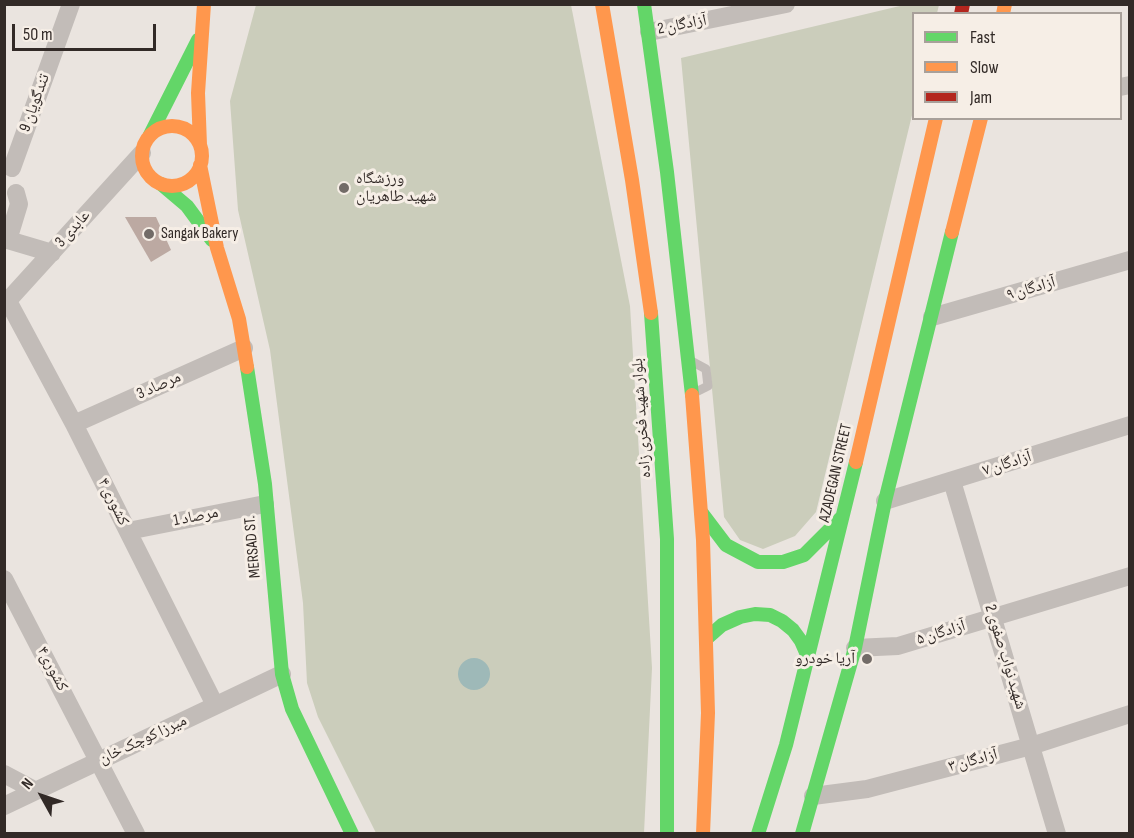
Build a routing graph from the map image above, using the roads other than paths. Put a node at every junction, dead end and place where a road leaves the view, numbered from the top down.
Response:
1 (71, 4) edge
2 (204, 4) edge
3 (602, 4) edge
4 (644, 4) edge
5 (786, 4) edge
6 (204, 29) junction
7 (649, 32) junction
8 (936, 120) edge
9 (985, 120) edge
10 (150, 135) junction
11 (200, 146) junction
12 (142, 153) junction
13 (200, 165) junction
14 (8, 167) edge
15 (161, 184) junction
16 (10, 195) edge
17 (218, 248) junction
18 (52, 253) junction
19 (1130, 260) edge
20 (6, 303) edge
21 (932, 317) junction
22 (244, 348) junction
23 (74, 424) junction
24 (1130, 425) edge
25 (952, 481) junction
26 (885, 501) junction
27 (265, 504) junction
28 (701, 512) junction
29 (843, 516) junction
30 (128, 531) junction
31 (1130, 576) edge
32 (4, 579) edge
33 (993, 617) junction
34 (706, 639) junction
35 (855, 648) junction
36 (808, 657) junction
37 (282, 674) junction
38 (215, 705) junction
39 (1130, 714) edge
40 (1031, 746) junction
41 (100, 760) junction
42 (4, 774) edge
43 (36, 791) junction
44 (813, 796) junction
45 (4, 806) edge
46 (136, 834) edge
47 (352, 834) edge
48 (667, 834) edge
49 (703, 834) edge
50 (758, 834) edge
51 (802, 834) edge
52 (1058, 834) edge

1 - 14 street, تندگویان 9
2 - 6 main road
3 - 48 main road, بلوار شهید فخری زاده
4 - 7 main road
5 - 7 street, آزادگان 2
6 - 10 main road
6 - 11 main road
7 - 28 main road
8 - 29 main road, AZADEGAN STREET
9 - 21 main road
10 - 11 main road
10 - 12 main road
11 - 13 main road
12 - 15 main road
12 - 18 street, عابدی 3
13 - 15 main road
13 - 17 main road, MERSAD ST.
14 - 16 street
15 - 17 main road, MERSAD ST.
16 - 18 street
17 - 22 main road, MERSAD ST.
18 - 20 street, عابدی 3
19 - 21 street, آزادگان ۹
20 - 23 street, کشوری ۴
21 - 26 main road
22 - 23 street, مرصاد 3
22 - 27 main road, MERSAD ST.
23 - 30 street, کشوری ۴
24 - 25 street, آزادگان ۷
25 - 26 street, آزادگان ۷
25 - 33 street, شهید نواب صفوی 2
26 - 35 main road
27 - 30 street, مرصاد 1
27 - 37 main road, MERSAD ST.
28 - 29 main road
28 - 34 main road
29 - 36 main road, AZADEGAN STREET
30 - 38 street, کشوری ۴
31 - 33 street, آزادگان ۵
32 - 41 street, کشوری۴
33 - 35 street, آزادگان ۵
33 - 40 street, شهید نواب صفوی 2
34 - 36 main road
34 - 49 main road
35 - 44 main road
36 - 50 main road, AZADEGAN STREET
37 - 38 street, میرزا کوچک خان
37 - 47 main road, MERSAD ST.
38 - 41 street, میرزا کوچک خان
39 - 40 street, آزادگان ۳
40 - 44 street, آزادگان ۳
40 - 52 street, شهید نواب صفوی 2
41 - 43 street, میرزا کوچک خان
41 - 46 street, کشوری۴
42 - 43 street
43 - 45 street, میرزا کوچک خان
44 - 51 main road

